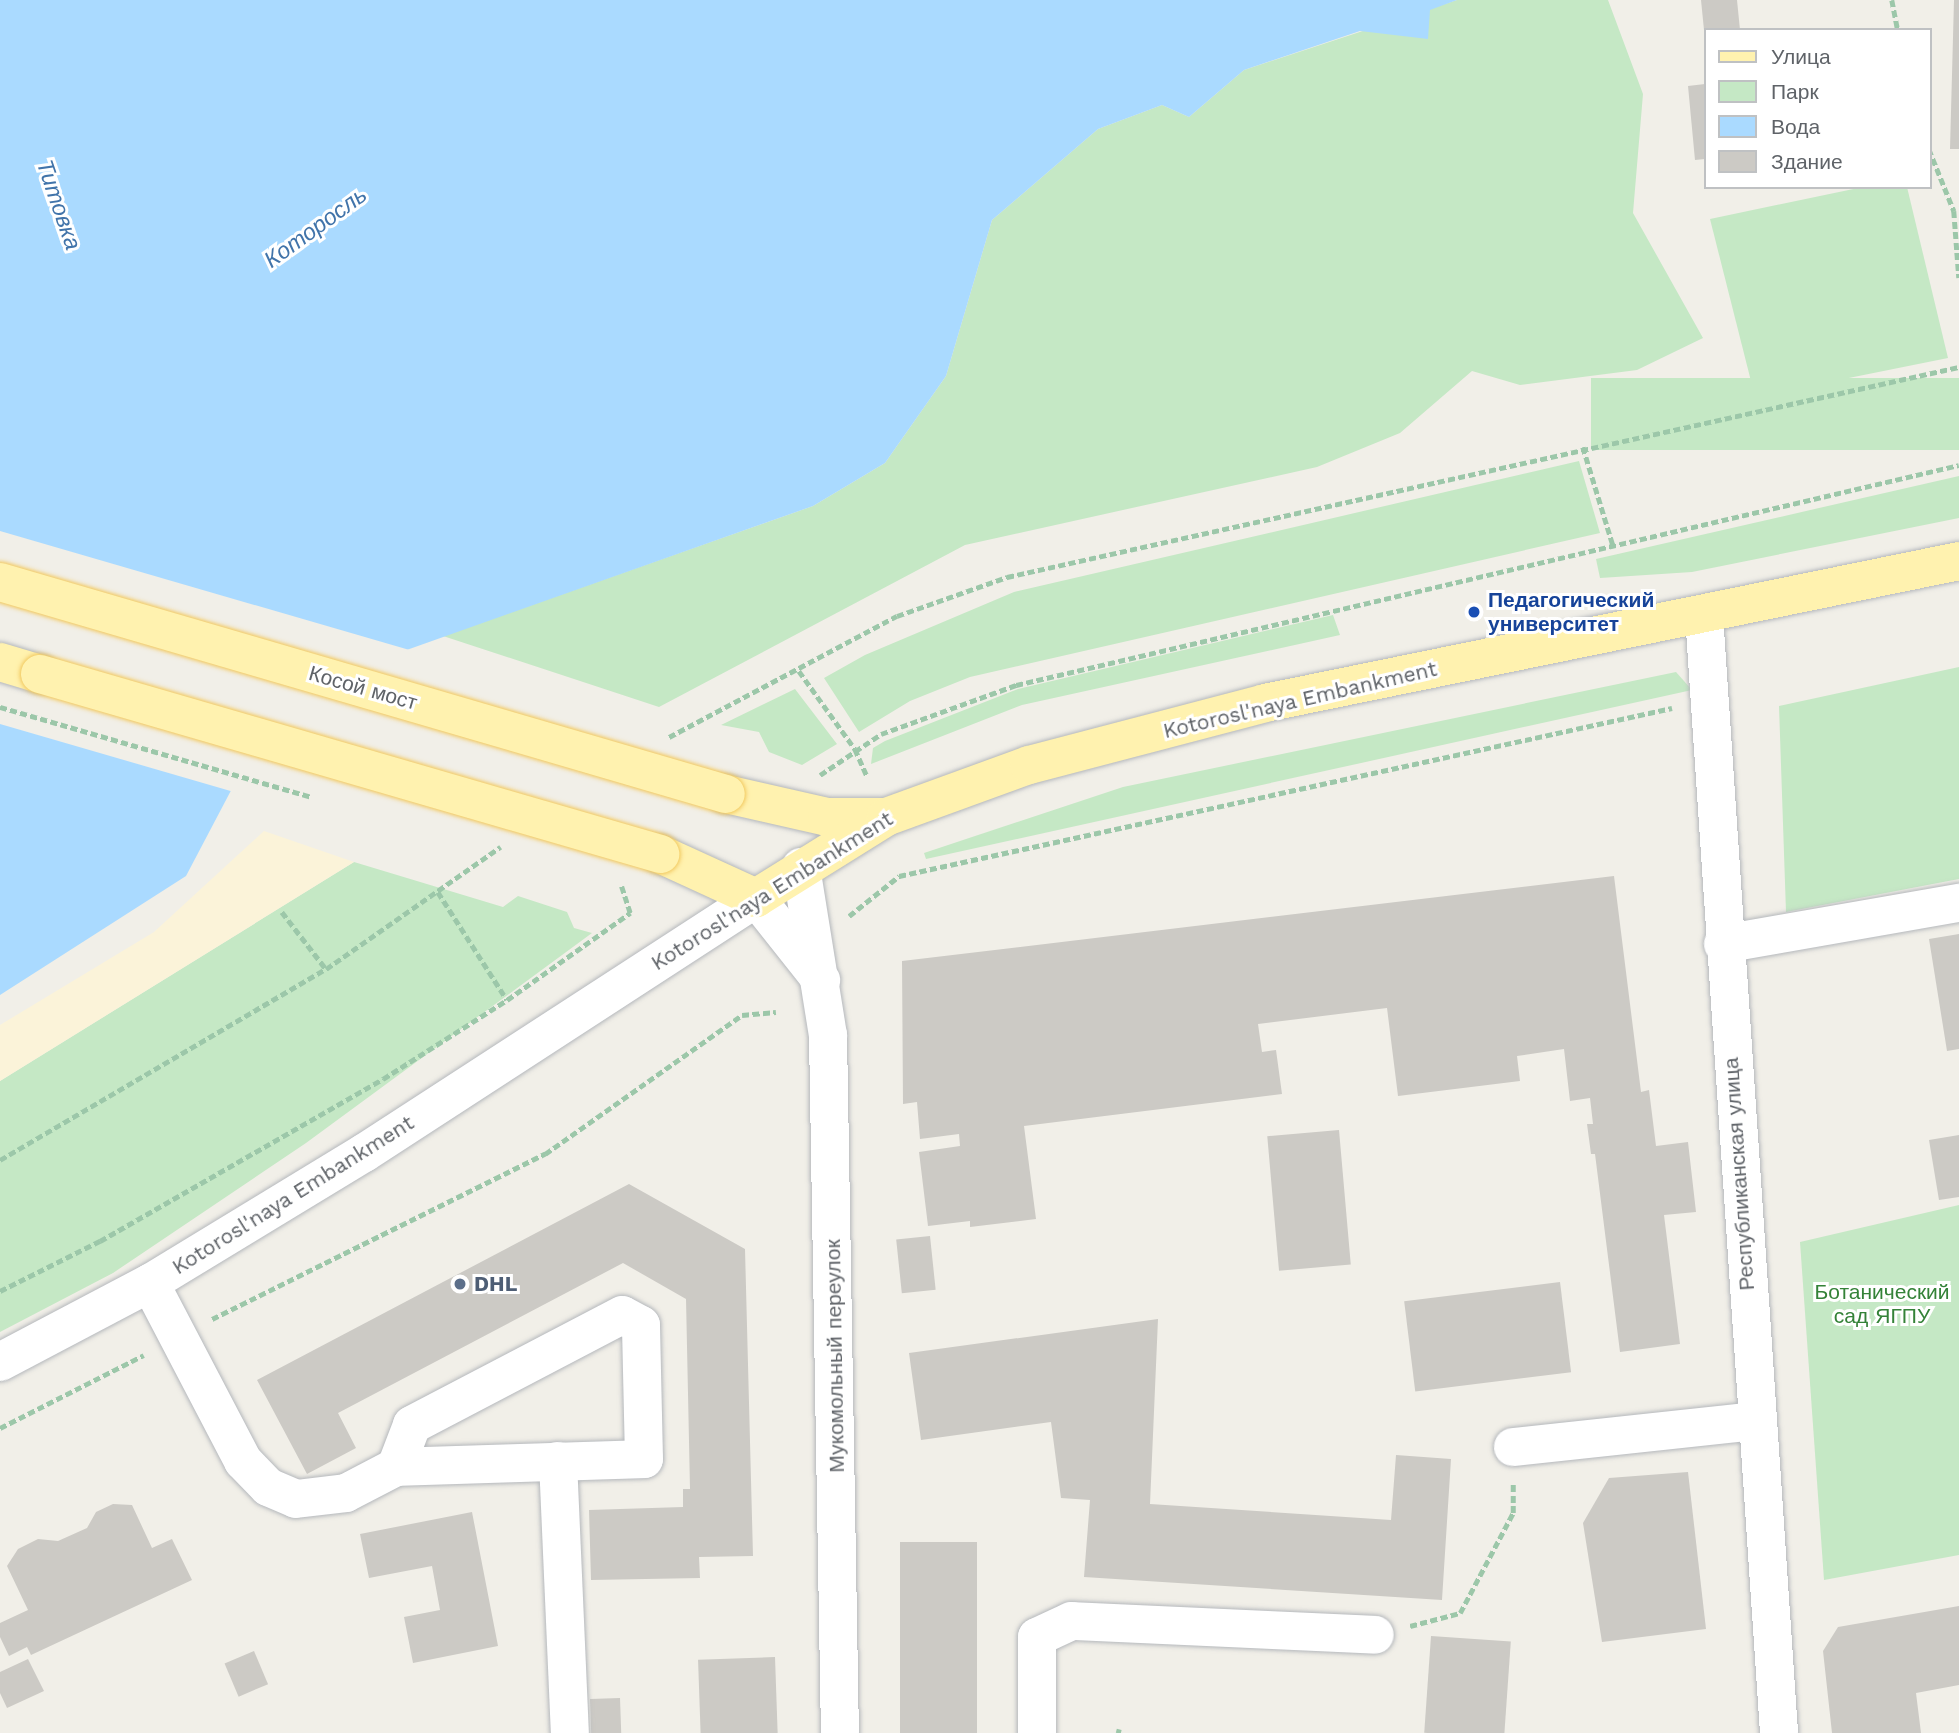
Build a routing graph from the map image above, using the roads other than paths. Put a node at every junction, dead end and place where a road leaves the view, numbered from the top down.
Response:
1 (1959, 561) edge
2 (0, 582) edge
3 (1704, 615) junction
4 (0, 662) edge
5 (773, 807) junction
6 (886, 817) junction
7 (802, 867) junction
8 (756, 898) junction
9 (1959, 903) edge
10 (1723, 944) junction
11 (821, 980) junction
12 (150, 1283) junction
13 (0, 1362) edge
14 (1757, 1420) junction
15 (1513, 1447) road end
16 (558, 1461) junction
17 (396, 1467) junction
18 (1375, 1635) road end
19 (570, 1733) edge
20 (840, 1733) edge
21 (1037, 1733) edge
22 (1779, 1733) edge

1 - 3 main road, Kotorosl'naya Embankment
2 - 5 main road, Косой мост, bridge
3 - 6 main road, Kotorosl'naya Embankment
3 - 10 street, Республиканская улица
4 - 8 main road, bridge
5 - 6 main road, Косой мост
5 - 7 main road
6 - 7 main road, Kotorosl'naya Embankment
7 - 8 main road, Kotorosl'naya Embankment
7 - 11 street, Мукомольный переулок
8 - 11 street
8 - 12 street, Kotorosl'naya Embankment
9 - 10 street
10 - 14 street, Республиканская улица
11 - 20 street, Мукомольный переулок
12 - 13 street, Kotorosl'naya Embankment
12 - 17 street
14 - 15 street
14 - 22 street, Республиканская улица
16 - 17 street
16 - 17 street
16 - 19 street
18 - 21 street

